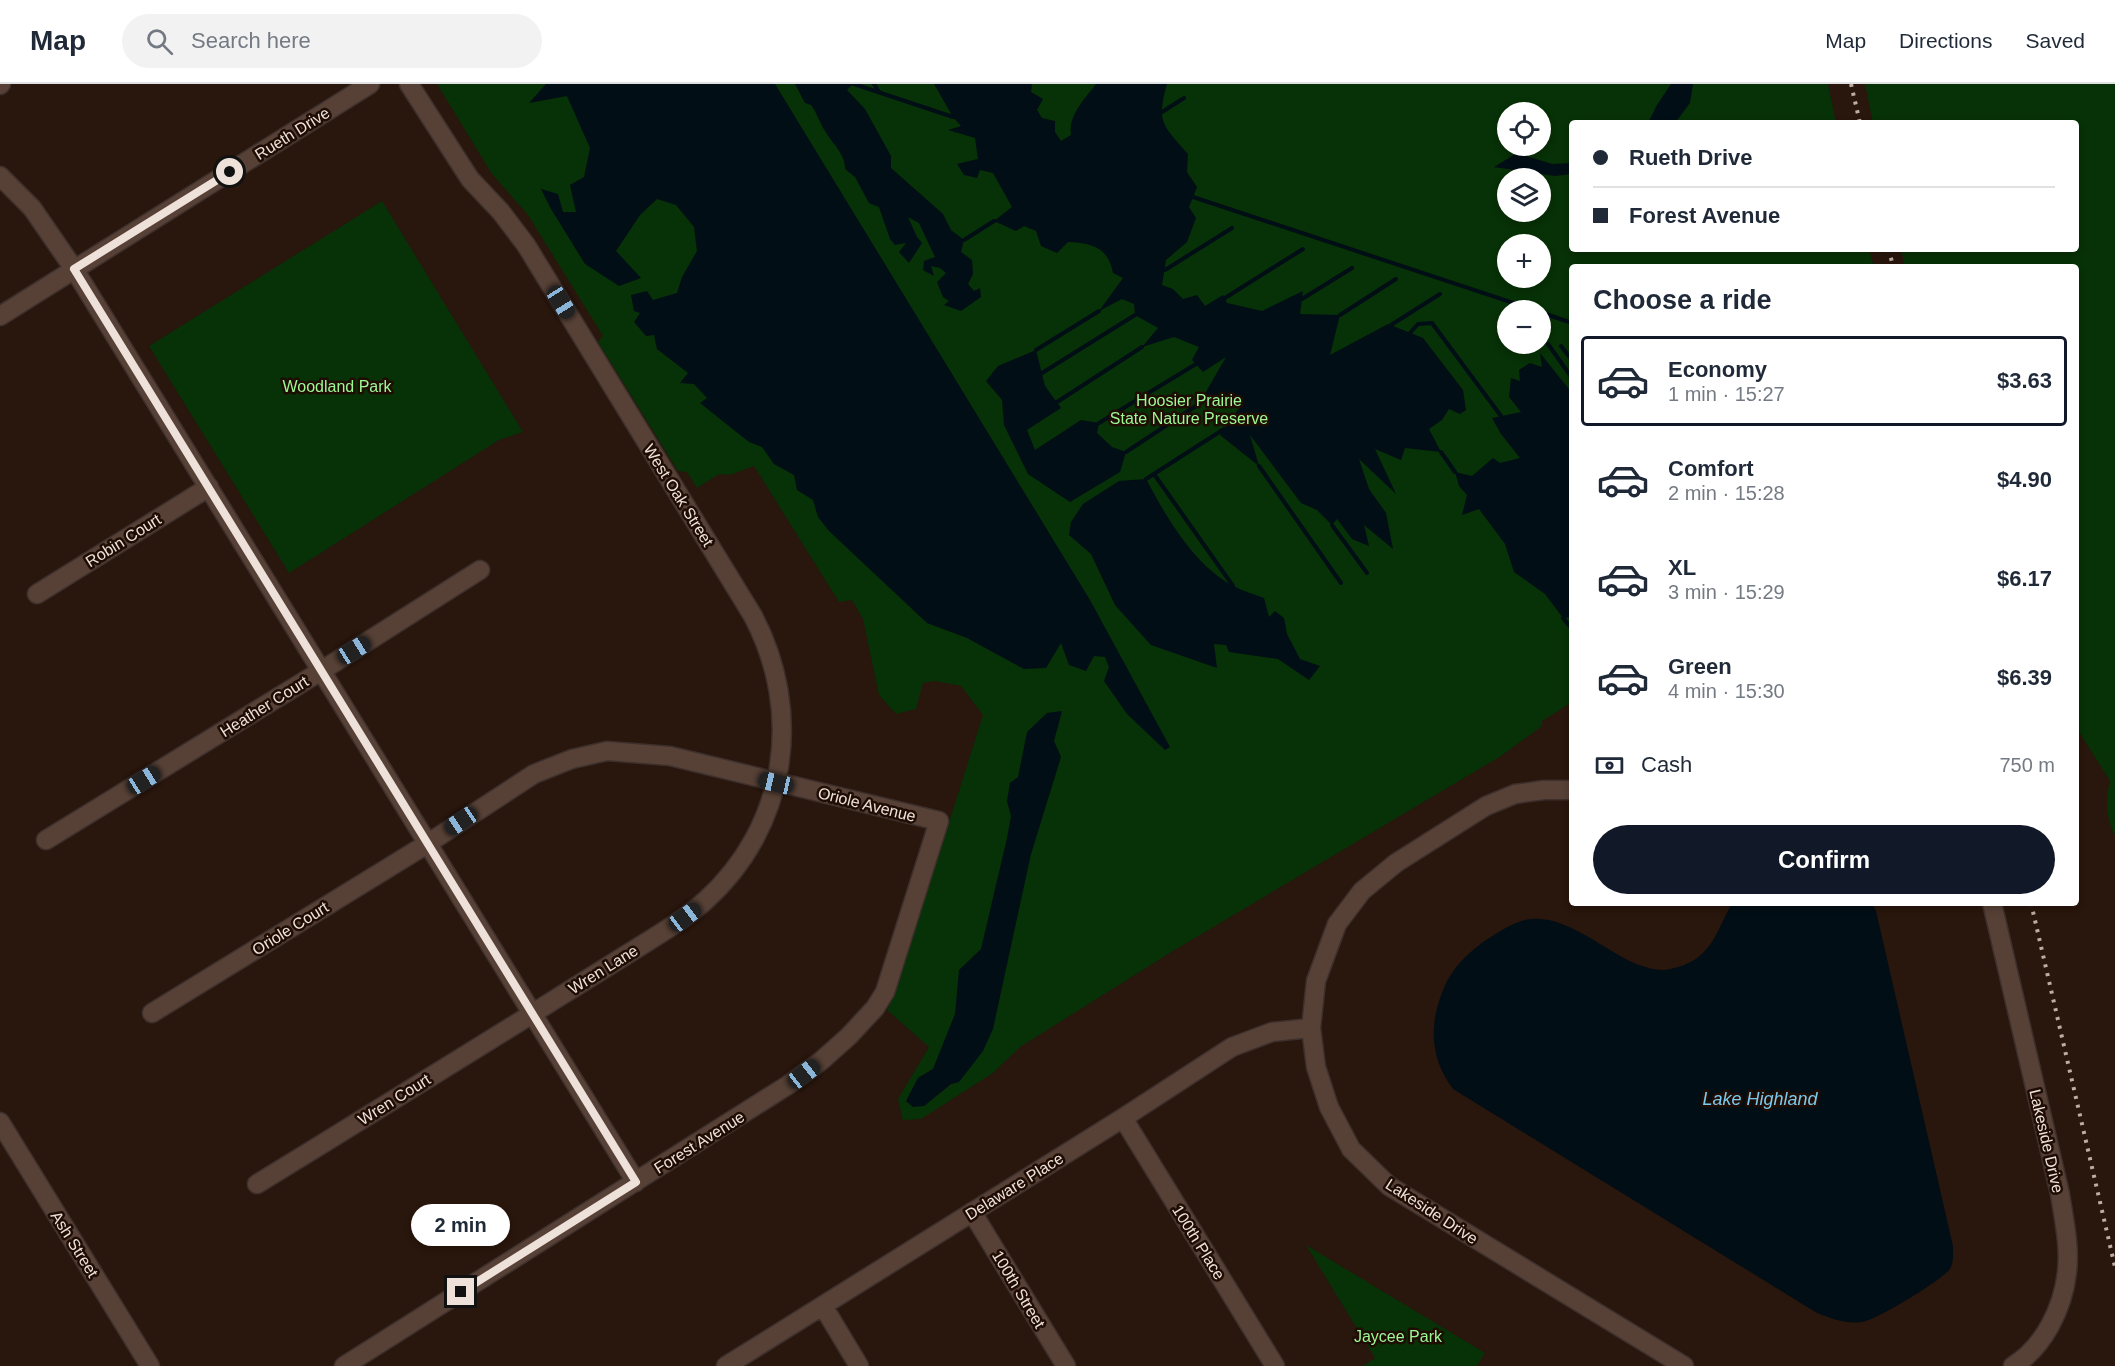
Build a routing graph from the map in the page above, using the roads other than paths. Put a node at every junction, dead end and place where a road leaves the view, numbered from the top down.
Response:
1 (370, 84) edge
2 (409, 84) edge
3 (0, 176) edge
4 (74, 269) junction
5 (0, 316) edge
6 (209, 487) junction
7 (480, 570) dead end
8 (37, 594) dead end
9 (321, 671) junction
10 (776, 783) junction
11 (1569, 790) edge
12 (939, 821) joint
13 (46, 840) dead end
14 (427, 844) junction
15 (1993, 906) edge
16 (675, 924) joint
17 (152, 1013) dead end
18 (532, 1015) junction
19 (1311, 1028) junction
20 (1123, 1118) junction
21 (0, 1122) edge
22 (636, 1182) junction
23 (257, 1184) dead end
24 (972, 1212) junction
25 (823, 1306) junction
26 (150, 1366) edge
27 (344, 1366) edge
28 (726, 1366) edge
29 (859, 1366) edge
30 (1066, 1366) edge
31 (1275, 1366) edge
32 (1684, 1366) edge
33 (2013, 1366) edge

1 - 4 street, Rueth Drive
2 - 10 street, West Oak Street
3 - 4 street
4 - 5 street, Rueth Drive
4 - 6 street
6 - 8 street, Robin Court
6 - 9 street
7 - 9 street, Heather Court
9 - 13 street, Heather Court
9 - 14 street
10 - 12 street, Oriole Avenue
10 - 14 street, Oriole Avenue
10 - 16 street, West Oak Street
11 - 19 street, Lakeside Drive
12 - 22 street, Forest Avenue
14 - 17 street, Oriole Court
14 - 18 street
15 - 33 street, Lakeside Drive
16 - 18 street, Wren Lane
18 - 22 street
18 - 23 street, Wren Court
19 - 20 street, Delaware Place
19 - 32 street, Lakeside Drive
20 - 24 street, Delaware Place
20 - 31 street, 100th Place
21 - 26 street, Ash Street
22 - 27 street, Forest Avenue
24 - 25 street, Delaware Place
24 - 30 street, 100th Street
25 - 28 street, Delaware Place
25 - 29 street

